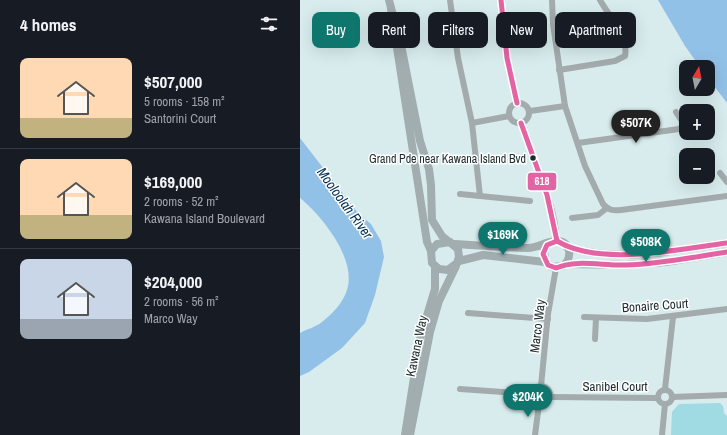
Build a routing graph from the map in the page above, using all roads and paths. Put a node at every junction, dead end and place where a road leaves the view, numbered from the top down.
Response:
1 (389, 0) edge
2 (450, 0) edge
3 (501, 0) edge
4 (552, 0) edge
5 (600, 0) edge
6 (391, 9) junction
7 (559, 70) junction
8 (517, 103) junction
9 (565, 106) junction
10 (530, 111) junction
11 (676, 112) dead end
12 (510, 116) junction
13 (679, 116) edge
14 (472, 122) junction
15 (522, 123) junction
16 (679, 129) edge
17 (578, 144) junction
18 (720, 172) dead end
19 (727, 182) edge
20 (460, 194) dead end
21 (480, 196) junction
22 (727, 196) edge
23 (530, 201) dead end
24 (607, 208) junction
25 (572, 218) dead end
26 (553, 242) junction
27 (452, 243) junction
28 (727, 243) edge
29 (568, 247) junction
30 (431, 251) junction
31 (727, 252) edge
32 (545, 262) junction
33 (457, 263) junction
34 (566, 264) junction
35 (435, 267) junction
36 (556, 268) junction
37 (727, 309) edge
38 (468, 312) dead end
39 (584, 317) dead end
40 (673, 317) junction
41 (596, 318) junction
42 (548, 319) junction
43 (595, 339) dead end
44 (541, 386) junction
45 (665, 389) junction
46 (460, 390) dead end
47 (532, 394) junction
48 (672, 396) junction
49 (727, 396) edge
50 (549, 397) junction
51 (657, 398) junction
52 (539, 404) junction
53 (665, 404) junction
54 (405, 435) edge
55 (410, 435) edge
56 (535, 435) edge
57 (662, 435) edge

1 - 6 main road
2 - 14 street
3 - 8 street
4 - 7 street
5 - 7 street
6 - 27 main road
6 - 30 main road
7 - 9 street
8 - 10 street
8 - 12 street
9 - 10 street
9 - 17 street
10 - 15 street
11 - 13 street
12 - 14 street
12 - 15 street
14 - 21 street
15 - 26 street
16 - 17 street
17 - 24 street
18 - 19 street
20 - 21 street
21 - 23 street
22 - 24 street
24 - 25 street
26 - 27 main road
26 - 29 main road
26 - 32 main road
27 - 30 main road
27 - 33 main road
28 - 29 main road
29 - 34 main road
30 - 35 main road
31 - 34 main road
32 - 33 main road
32 - 36 main road
33 - 35 main road
33 - 55 main road, Kawana Way
34 - 36 main road
35 - 54 main road, Kawana Way
36 - 42 street, Marco Way
37 - 40 street, Bonaire Court
38 - 42 street
39 - 41 street, Bonaire Court
40 - 41 street, Bonaire Court
40 - 45 street
41 - 43 street
42 - 44 street, Marco Way
44 - 47 street
44 - 50 street
45 - 48 street
45 - 51 street
46 - 47 street
47 - 52 street
48 - 49 street
48 - 53 street
50 - 51 street, Sanibel Court
50 - 52 street
51 - 53 street
52 - 56 street
53 - 57 street

